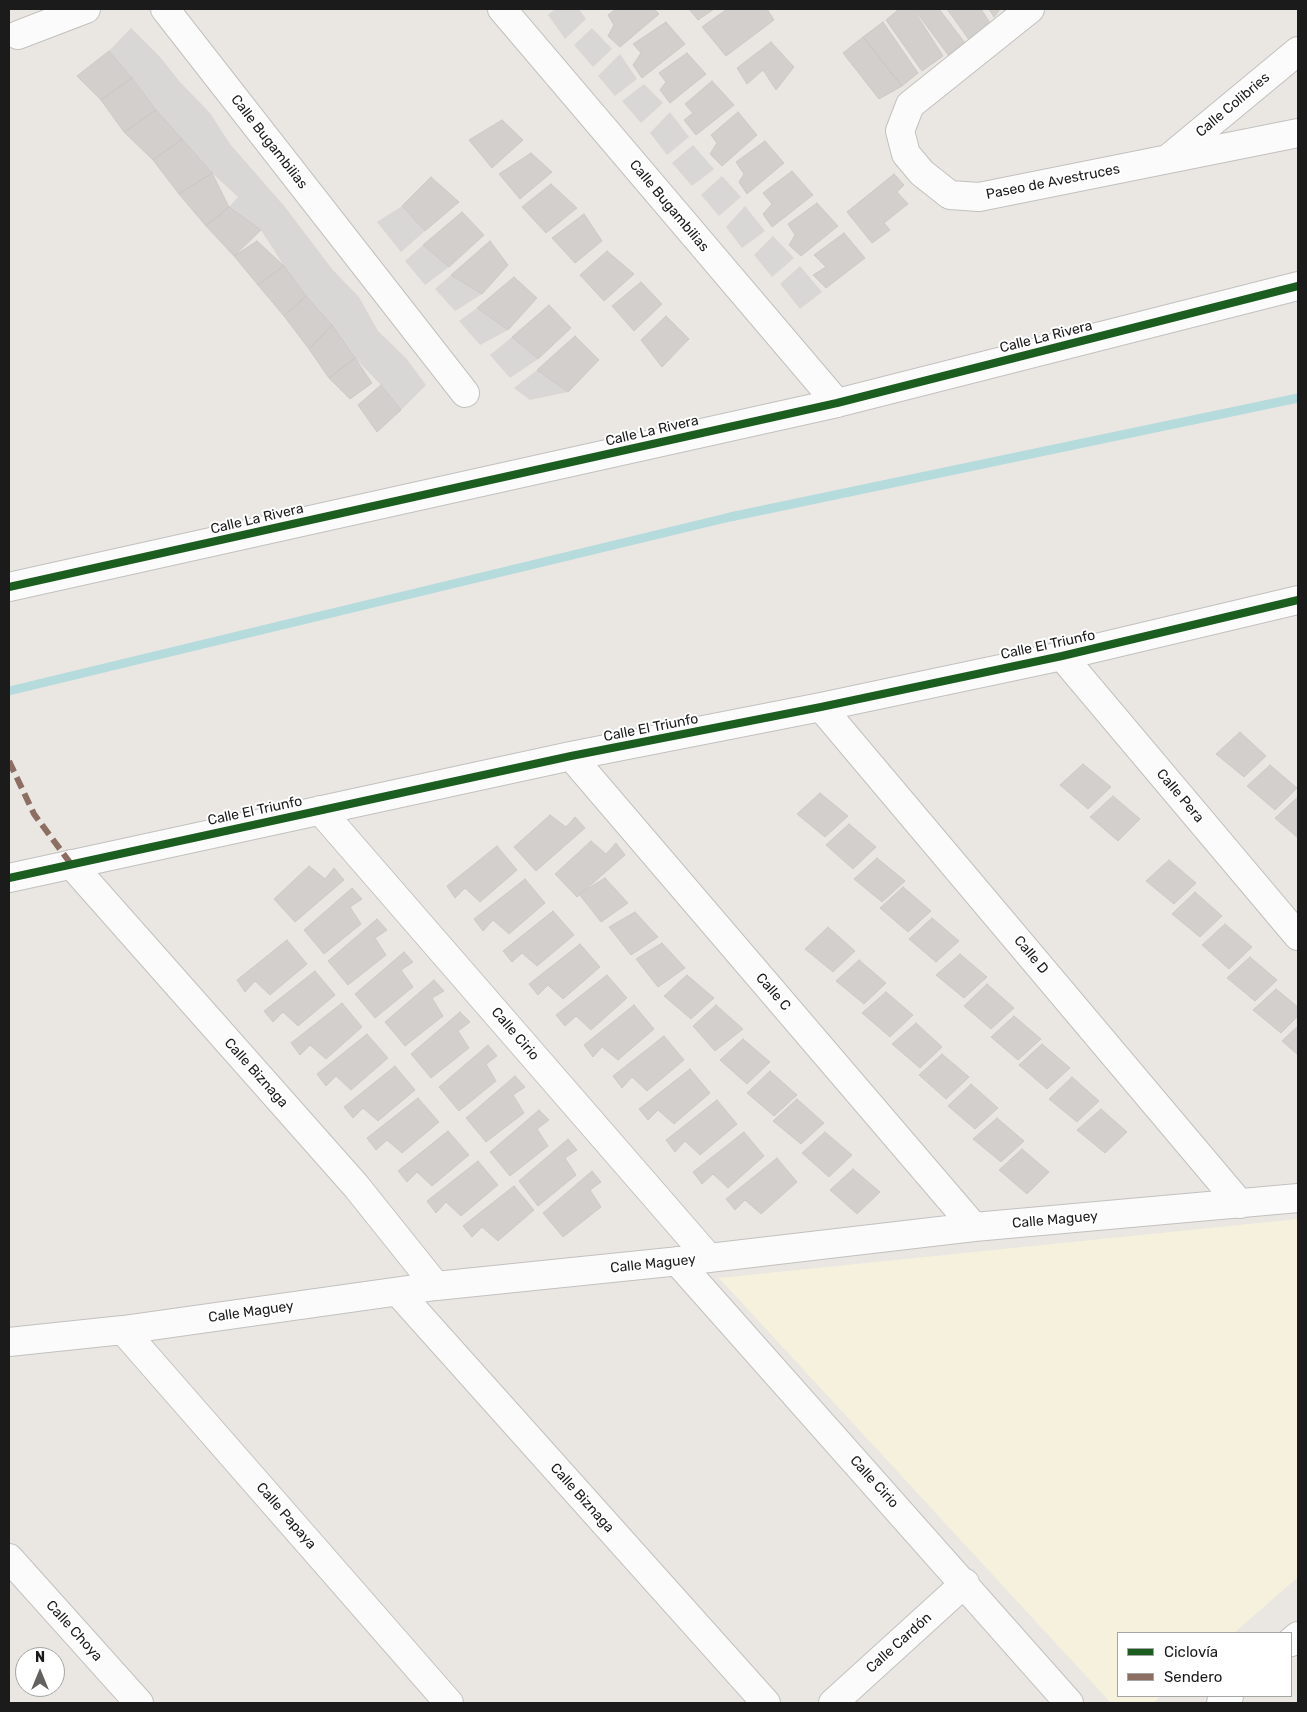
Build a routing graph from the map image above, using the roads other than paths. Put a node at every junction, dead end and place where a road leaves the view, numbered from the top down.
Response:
1 (86, 9) edge
2 (165, 9) edge
3 (502, 9) edge
4 (1030, 9) edge
5 (18, 35) dead end
6 (1298, 51) edge
7 (1298, 133) edge
8 (1168, 159) junction
9 (1298, 286) edge
10 (465, 393) dead end
11 (837, 403) junction
12 (9, 587) edge
13 (1298, 600) edge
14 (1062, 656) junction
15 (821, 707) junction
16 (571, 756) junction
17 (320, 810) junction
18 (71, 864) junction
19 (9, 878) edge
20 (1298, 936) edge
21 (1298, 1198) edge
22 (1240, 1204) junction
23 (974, 1227) junction
24 (709, 1258) junction
25 (677, 1261) junction
26 (436, 1286) junction
27 (398, 1292) junction
28 (124, 1330) junction
29 (9, 1342) edge
30 (9, 1558) edge
31 (964, 1583) junction
32 (139, 1703) edge
33 (449, 1703) edge
34 (766, 1703) edge
35 (834, 1703) edge
36 (1070, 1703) edge

1 - 5 street
2 - 10 street, Calle Bugambilias
3 - 11 street, Calle Bugambilias
4 - 8 street, Paseo de Avestruces
6 - 8 street, Calle Colibries
7 - 8 street, Paseo de Avestruces
9 - 11 street, Calle La Rivera
11 - 12 street, Calle La Rivera
13 - 14 street, Calle El Triunfo
14 - 15 street, Calle El Triunfo
14 - 20 street, Calle Pera
15 - 16 street, Calle El Triunfo
15 - 22 street, Calle D
16 - 17 street, Calle El Triunfo
16 - 23 street, Calle C
17 - 18 street, Calle El Triunfo
17 - 24 street, Calle Cirio
18 - 19 street, Calle El Triunfo
18 - 26 street, Calle Biznaga
21 - 22 street, Calle Maguey
22 - 23 street, Calle Maguey
23 - 24 street, Calle Maguey
24 - 25 street, Calle Maguey
25 - 26 street, Calle Maguey
25 - 31 street, Calle Cirio
26 - 27 street, Calle Maguey
27 - 28 street, Calle Maguey
27 - 34 street, Calle Biznaga
28 - 29 street, Calle Maguey
28 - 33 street, Calle Papaya
30 - 32 street, Calle Choya
31 - 35 street, Calle Cardón
31 - 36 street, Calle Cirio

